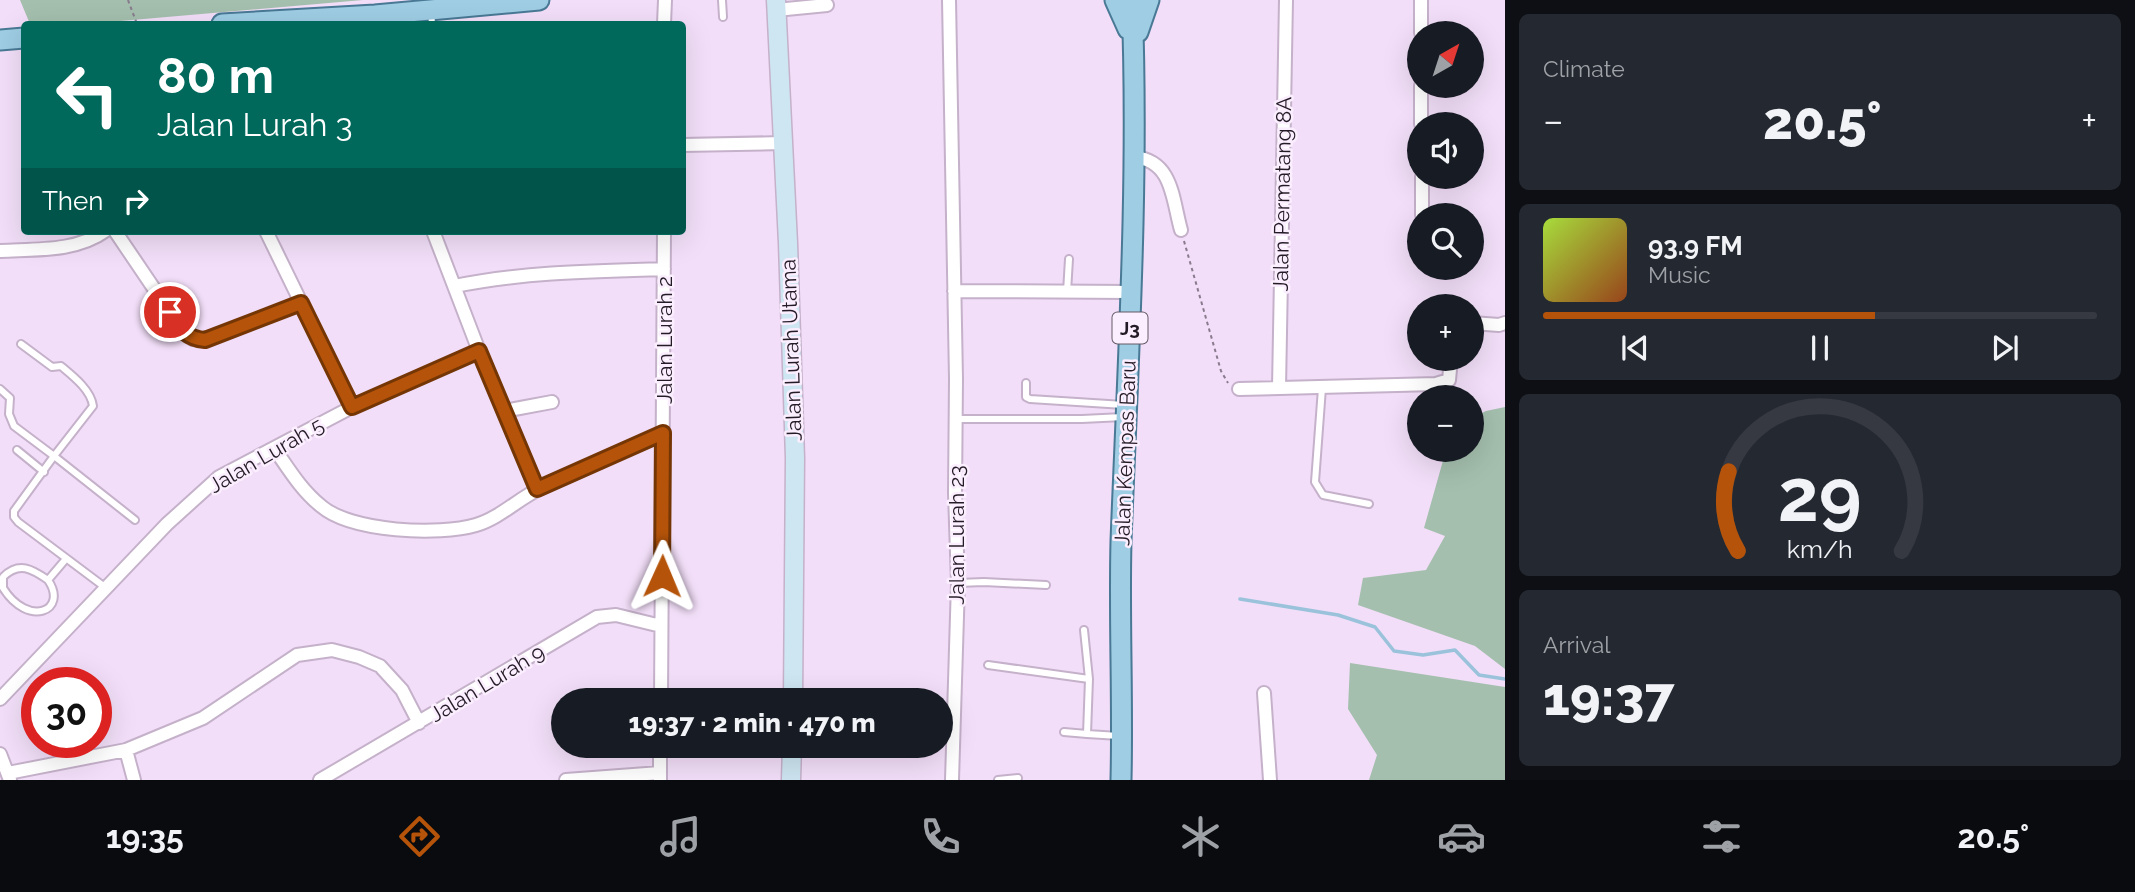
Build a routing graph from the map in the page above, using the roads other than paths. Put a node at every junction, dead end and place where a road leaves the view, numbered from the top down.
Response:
1 (539, 0) edge
2 (664, 0) edge
3 (722, 0) edge
4 (949, 0) edge
5 (1115, 0) edge
6 (1132, 0) edge
7 (1149, 0) edge
8 (1286, 0) edge
9 (1421, 0) edge
10 (776, 5) edge
11 (827, 5) dead end
12 (436, 11) edge
13 (723, 17) dead end
14 (375, 20) edge
15 (337, 21) edge
16 (664, 21) edge
17 (1421, 21) edge
18 (21, 38) edge
19 (0, 40) edge
20 (1134, 43) junction
21 (783, 143) junction
22 (686, 145) edge
23 (1133, 157) junction
24 (1181, 230) road end
25 (100, 235) edge
26 (118, 235) edge
27 (268, 235) edge
28 (435, 235) edge
29 (664, 235) edge
30 (0, 251) edge
31 (1069, 259) dead end
32 (664, 269) junction
33 (455, 286) junction
34 (954, 291) junction
35 (1067, 292) junction
36 (1131, 292) junction
37 (301, 303) junction
38 (1505, 323) edge
39 (1484, 324) edge
40 (21, 344) dead end
41 (479, 351) junction
42 (1450, 371) edge
43 (1026, 383) dead end
44 (1279, 388) junction
45 (1322, 388) junction
46 (0, 389) edge
47 (1239, 389) road end
48 (552, 402) dead end
49 (352, 407) junction
50 (504, 411) junction
51 (1126, 411) junction
52 (957, 419) junction
53 (663, 433) junction
54 (274, 448) junction
55 (16, 450) dead end
56 (54, 456) junction
57 (44, 472) junction
58 (537, 489) junction
59 (1370, 504) dead end
60 (135, 520) dead end
61 (65, 560) junction
62 (48, 580) junction
63 (958, 583) junction
64 (1046, 585) dead end
65 (106, 588) junction
66 (662, 626) junction
67 (1083, 629) dead end
68 (988, 665) dead end
69 (1089, 679) junction
70 (660, 688) edge
71 (793, 688) edge
72 (1264, 693) dead end
73 (0, 699) edge
74 (419, 723) junction
75 (1064, 732) dead end
76 (1087, 734) junction
77 (1122, 736) junction
78 (126, 750) junction
79 (0, 754) edge
80 (660, 758) edge
81 (792, 758) edge
82 (9, 776) edge
83 (660, 777) edge
84 (1018, 778) dead end
85 (134, 780) edge
86 (320, 780) edge
87 (566, 780) edge
88 (791, 780) edge
89 (952, 780) edge
90 (998, 780) edge
91 (1121, 780) edge
92 (1270, 780) edge

1 - 12 main road
2 - 16 street
3 - 13 lane
4 - 34 street, Jalan Lurah 23
5 - 20 main road
6 - 20 main road, Jalan Kempas Baru / J3
7 - 20 main road
8 - 44 street, Jalan Permatang 8A
9 - 17 street
10 - 11 street
10 - 21 street, Jalan Lurah Utama
12 - 14 main road
14 - 15 main road
18 - 19 main road
20 - 23 main road, Jalan Kempas Baru / J3
21 - 22 street
21 - 71 street, Jalan Lurah Utama
23 - 24 street
23 - 36 main road, Jalan Kempas Baru / J3
25 - 30 street
26 - 37 street
27 - 37 street
28 - 33 street
29 - 32 street, Jalan Lurah 2
31 - 35 lane
32 - 33 street
32 - 53 street, Jalan Lurah 2
33 - 41 street
34 - 35 street
34 - 52 street, Jalan Lurah 23
35 - 36 street
36 - 51 main road, Jalan Kempas Baru / J3
37 - 49 street
38 - 39 street
40 - 56 lane
41 - 49 street, Jalan Lurah 5
41 - 50 street
42 - 45 street
43 - 51 lane
44 - 45 street
44 - 47 street
45 - 59 lane
46 - 56 lane
48 - 50 street
49 - 54 street, Jalan Lurah 5
50 - 58 street
51 - 52 lane
51 - 77 main road, Jalan Kempas Baru / J3
52 - 63 street, Jalan Lurah 23
53 - 58 street
53 - 66 street, Jalan Lurah 2
54 - 58 street
54 - 65 street, Jalan Lurah 5
55 - 57 lane
56 - 57 lane
56 - 60 lane
57 - 61 lane
61 - 62 lane
61 - 65 lane
62 - 62 lane
63 - 64 lane
63 - 89 street, Jalan Lurah 23
65 - 73 street, Jalan Lurah 5
66 - 70 street, Jalan Lurah 2
66 - 74 street, Jalan Lurah 9
67 - 69 lane
68 - 69 lane
69 - 76 lane
72 - 92 street
74 - 78 street
74 - 86 street, Jalan Lurah 9
75 - 76 lane
76 - 77 lane
77 - 91 main road, Jalan Kempas Baru / J3
78 - 82 street
78 - 85 street
79 - 82 street
80 - 83 street
81 - 88 street
83 - 87 street
84 - 90 lane

